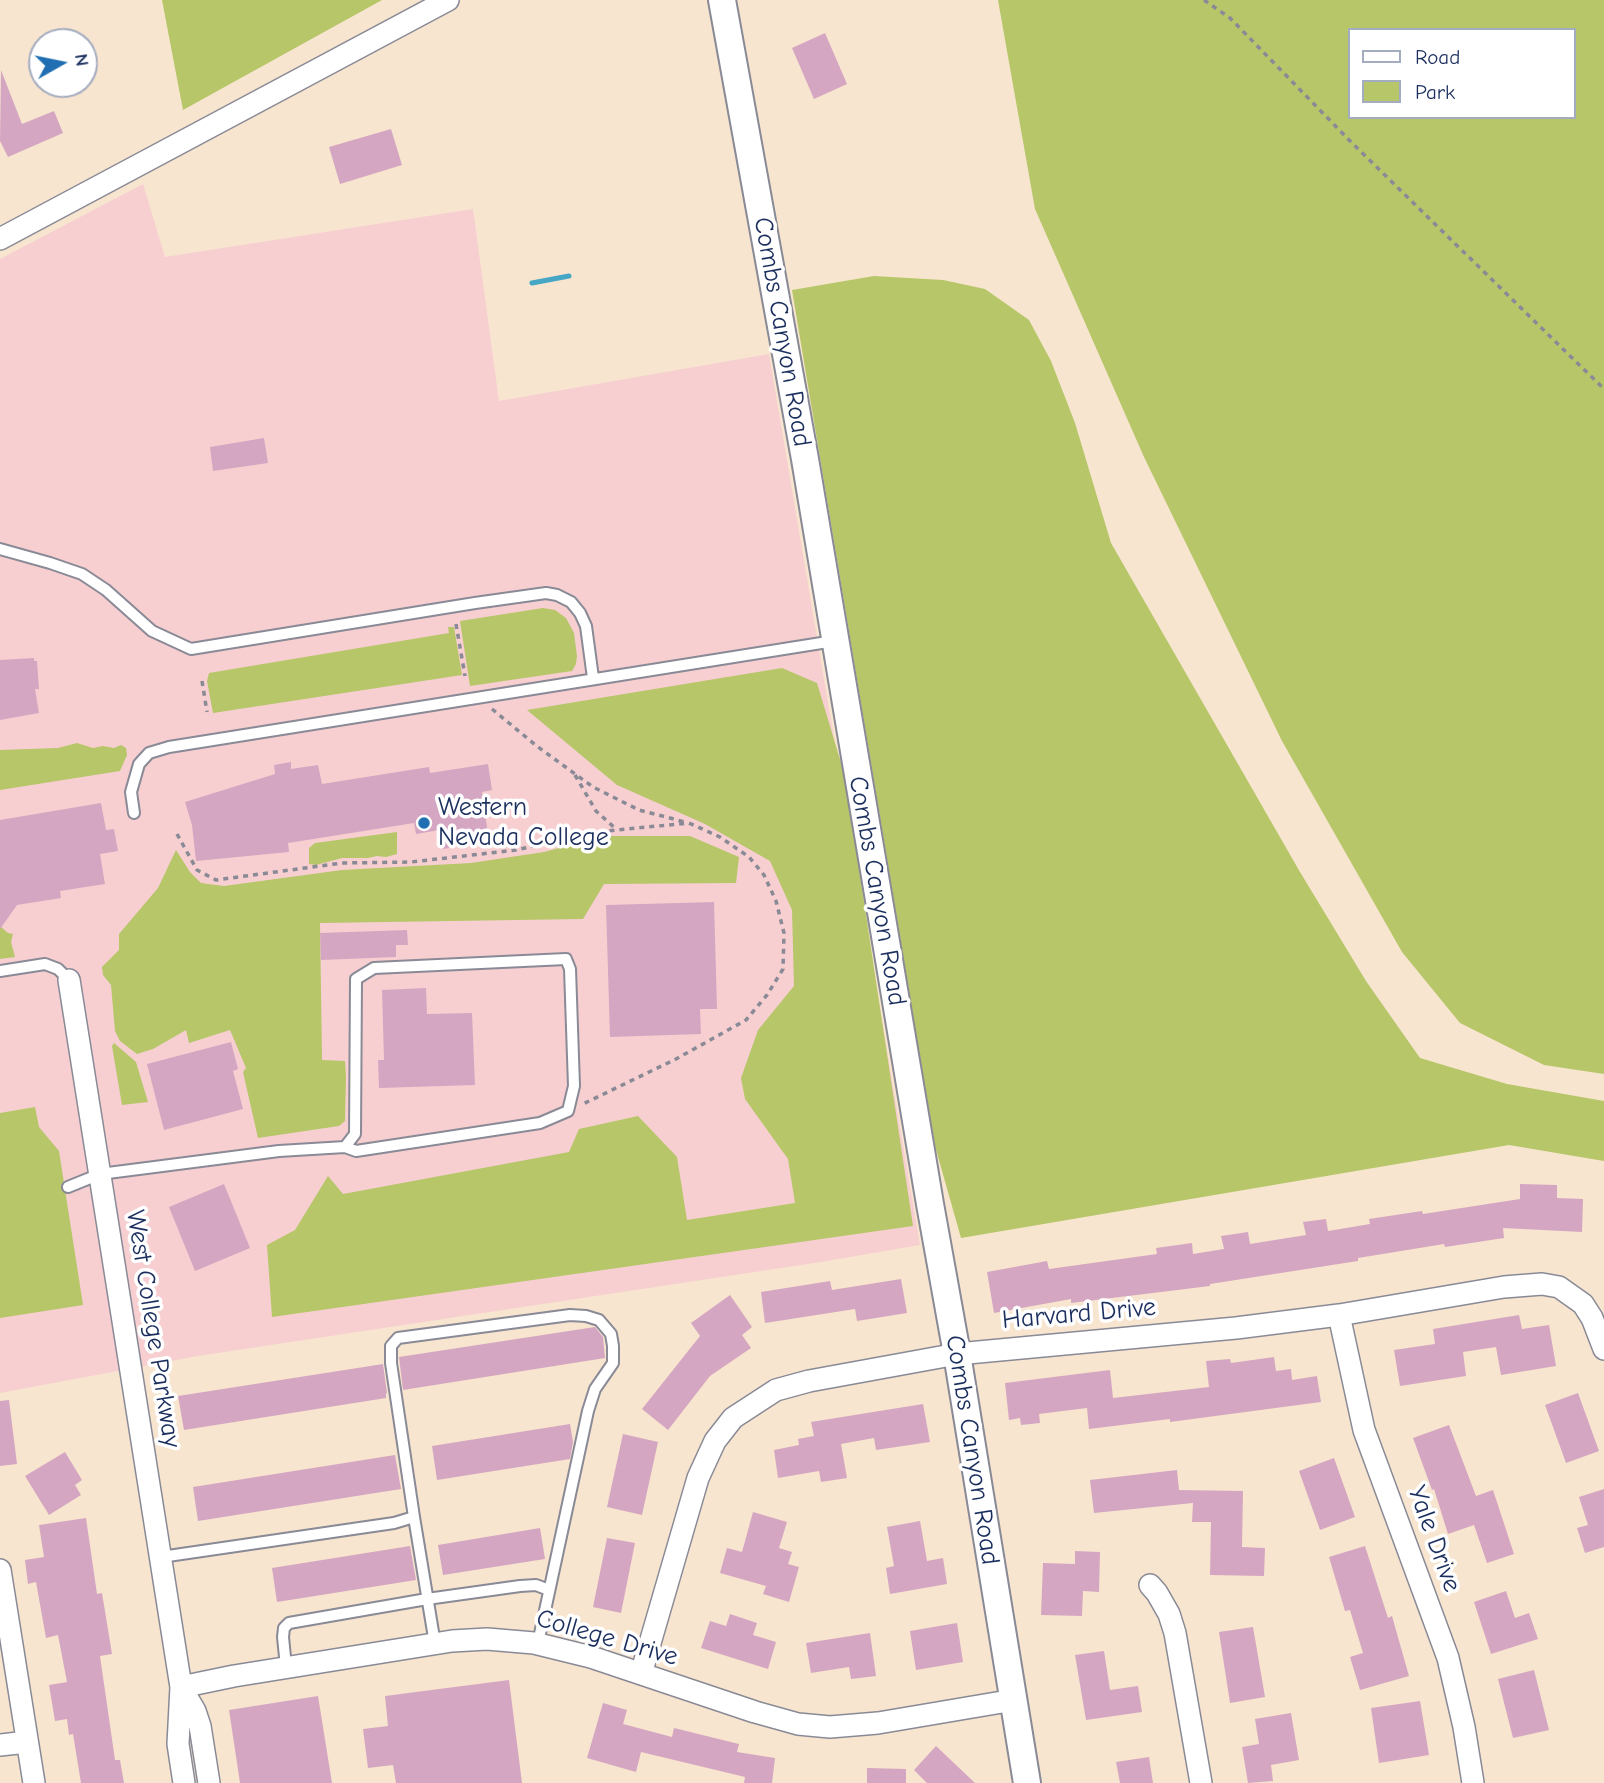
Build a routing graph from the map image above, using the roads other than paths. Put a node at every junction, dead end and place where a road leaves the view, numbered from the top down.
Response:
1 (448, 0) edge
2 (722, 0) edge
3 (0, 239) edge
4 (0, 549) edge
5 (835, 641) junction
6 (593, 678) junction
7 (134, 813) dead end
8 (0, 971) edge
9 (69, 981) joint
10 (345, 1147) junction
11 (100, 1174) junction
12 (68, 1187) dead end
13 (1339, 1315) junction
14 (1604, 1349) edge
15 (957, 1353) junction
16 (414, 1517) junction
17 (161, 1557) junction
18 (0, 1570) edge
19 (1150, 1585) dead end
20 (549, 1590) junction
21 (427, 1599) junction
22 (538, 1643) junction
23 (435, 1644) junction
24 (286, 1667) junction
25 (641, 1674) junction
26 (181, 1687) junction
27 (1014, 1700) junction
28 (27, 1742) junction
29 (0, 1745) edge
30 (34, 1783) edge
31 (184, 1783) edge
32 (209, 1783) edge
33 (1027, 1783) edge
34 (1201, 1783) edge
35 (1472, 1783) edge

1 - 3 street
2 - 5 street, Combs Canyon Road
4 - 6 lane
5 - 6 lane
5 - 15 street, Combs Canyon Road
6 - 7 lane
8 - 9 lane
9 - 11 street, West College Parkway
10 - 10 lane
10 - 11 lane
11 - 12 lane
11 - 17 street, West College Parkway
13 - 14 street, Harvard Drive
13 - 15 street, Harvard Drive
13 - 35 street, Yale Drive
15 - 25 street, Harvard Drive
15 - 27 street, Combs Canyon Road
16 - 17 lane
16 - 20 lane
16 - 21 lane
17 - 26 street, West College Parkway
18 - 28 street
19 - 34 street
20 - 21 lane
20 - 22 lane
21 - 23 lane
21 - 24 lane
22 - 23 street, College Drive
22 - 25 street, College Drive
23 - 24 street, College Drive
24 - 26 street, College Drive
25 - 27 street, College Drive
26 - 31 street, West College Parkway
26 - 32 street, West College Parkway
27 - 33 street, Combs Canyon Road
28 - 29 street
28 - 30 street

